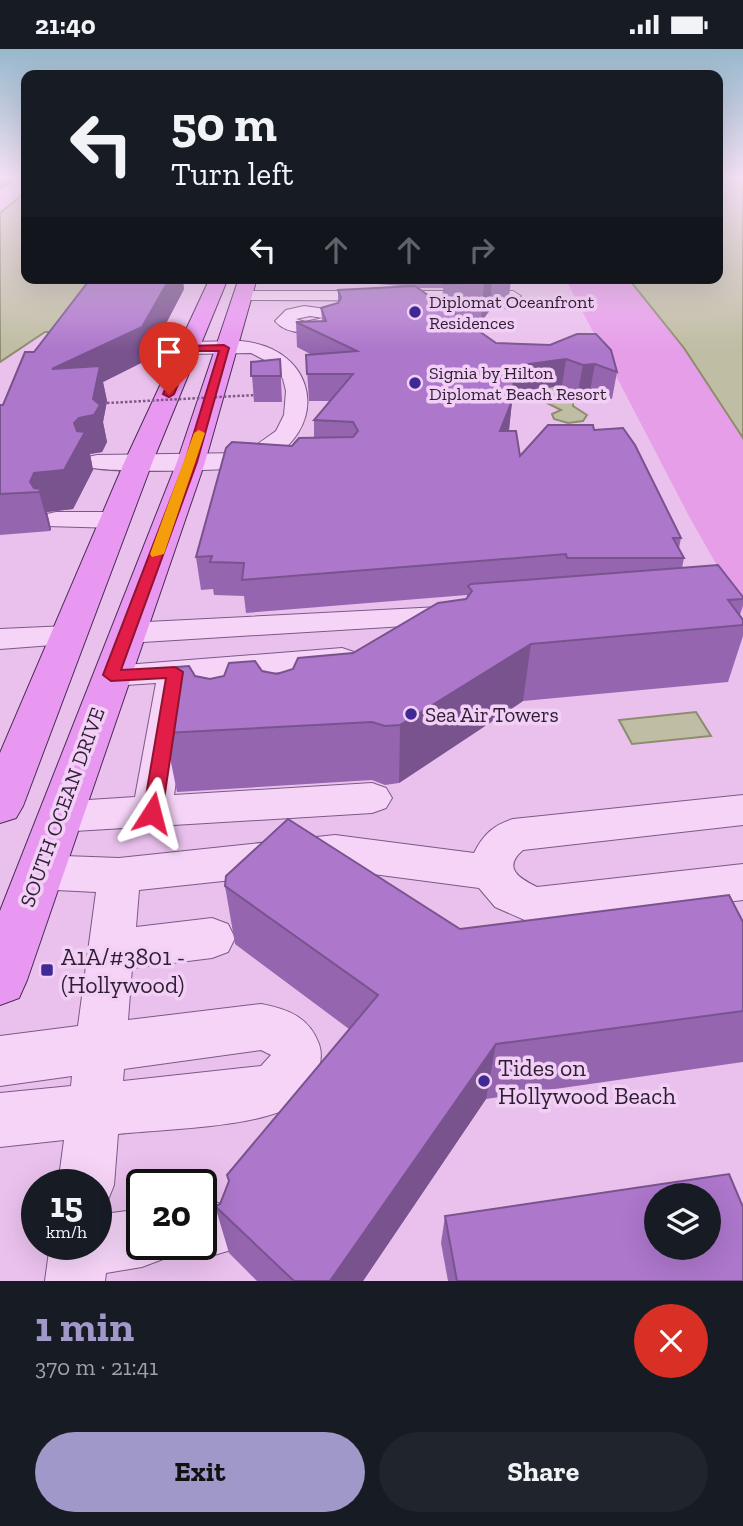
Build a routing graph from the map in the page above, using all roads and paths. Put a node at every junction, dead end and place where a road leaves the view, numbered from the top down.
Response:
1 (216, 284) edge
2 (242, 284) edge
3 (245, 284) edge
4 (513, 296) dead end
5 (309, 304) junction
6 (330, 319) edge
7 (188, 348) junction
8 (224, 348) junction
9 (260, 395) edge
10 (107, 403) dead end
11 (249, 460) junction
12 (287, 460) edge
13 (97, 462) dead end
14 (191, 462) junction
15 (138, 463) junction
16 (56, 520) dead end
17 (116, 520) junction
18 (494, 612) edge
19 (127, 633) junction
20 (68, 636) junction
21 (0, 639) edge
22 (372, 656) edge
23 (175, 672) junction
24 (111, 675) junction
25 (372, 798) dead end
26 (0, 806) edge
27 (743, 810) edge
28 (0, 813) edge
29 (152, 813) junction
30 (58, 817) junction
31 (493, 873) junction
32 (119, 874) junction
33 (35, 879) junction
34 (743, 882) edge
35 (212, 938) dead end
36 (110, 950) junction
37 (0, 980) edge
38 (98, 1049) junction
39 (0, 1061) edge
40 (94, 1109) junction
41 (0, 1120) edge
42 (88, 1169) edge

1 - 7 main road
2 - 8 main road, SOUTH OCEAN DRIVE
3 - 5 lane
4 - 5 lane
5 - 6 lane
7 - 8 lane
7 - 15 main road
8 - 11 lane
8 - 14 main road, SOUTH OCEAN DRIVE
9 - 10 path, bridge
11 - 12 lane
11 - 14 lane
13 - 15 lane
14 - 15 lane
14 - 19 main road, SOUTH OCEAN DRIVE
15 - 17 main road
16 - 17 lane
17 - 20 main road
18 - 19 lane
19 - 24 main road, SOUTH OCEAN DRIVE
20 - 21 lane
20 - 26 main road
22 - 23 lane
23 - 24 lane
23 - 29 lane
24 - 30 main road, SOUTH OCEAN DRIVE
25 - 29 lane
27 - 31 lane
28 - 33 main road
29 - 30 lane
30 - 33 main road, SOUTH OCEAN DRIVE
31 - 32 lane
31 - 34 lane
32 - 33 lane
32 - 36 lane
33 - 37 main road, SOUTH OCEAN DRIVE
35 - 36 lane
36 - 38 lane
38 - 39 lane
38 - 40 lane
38 - 40 lane
40 - 41 lane
40 - 42 lane

